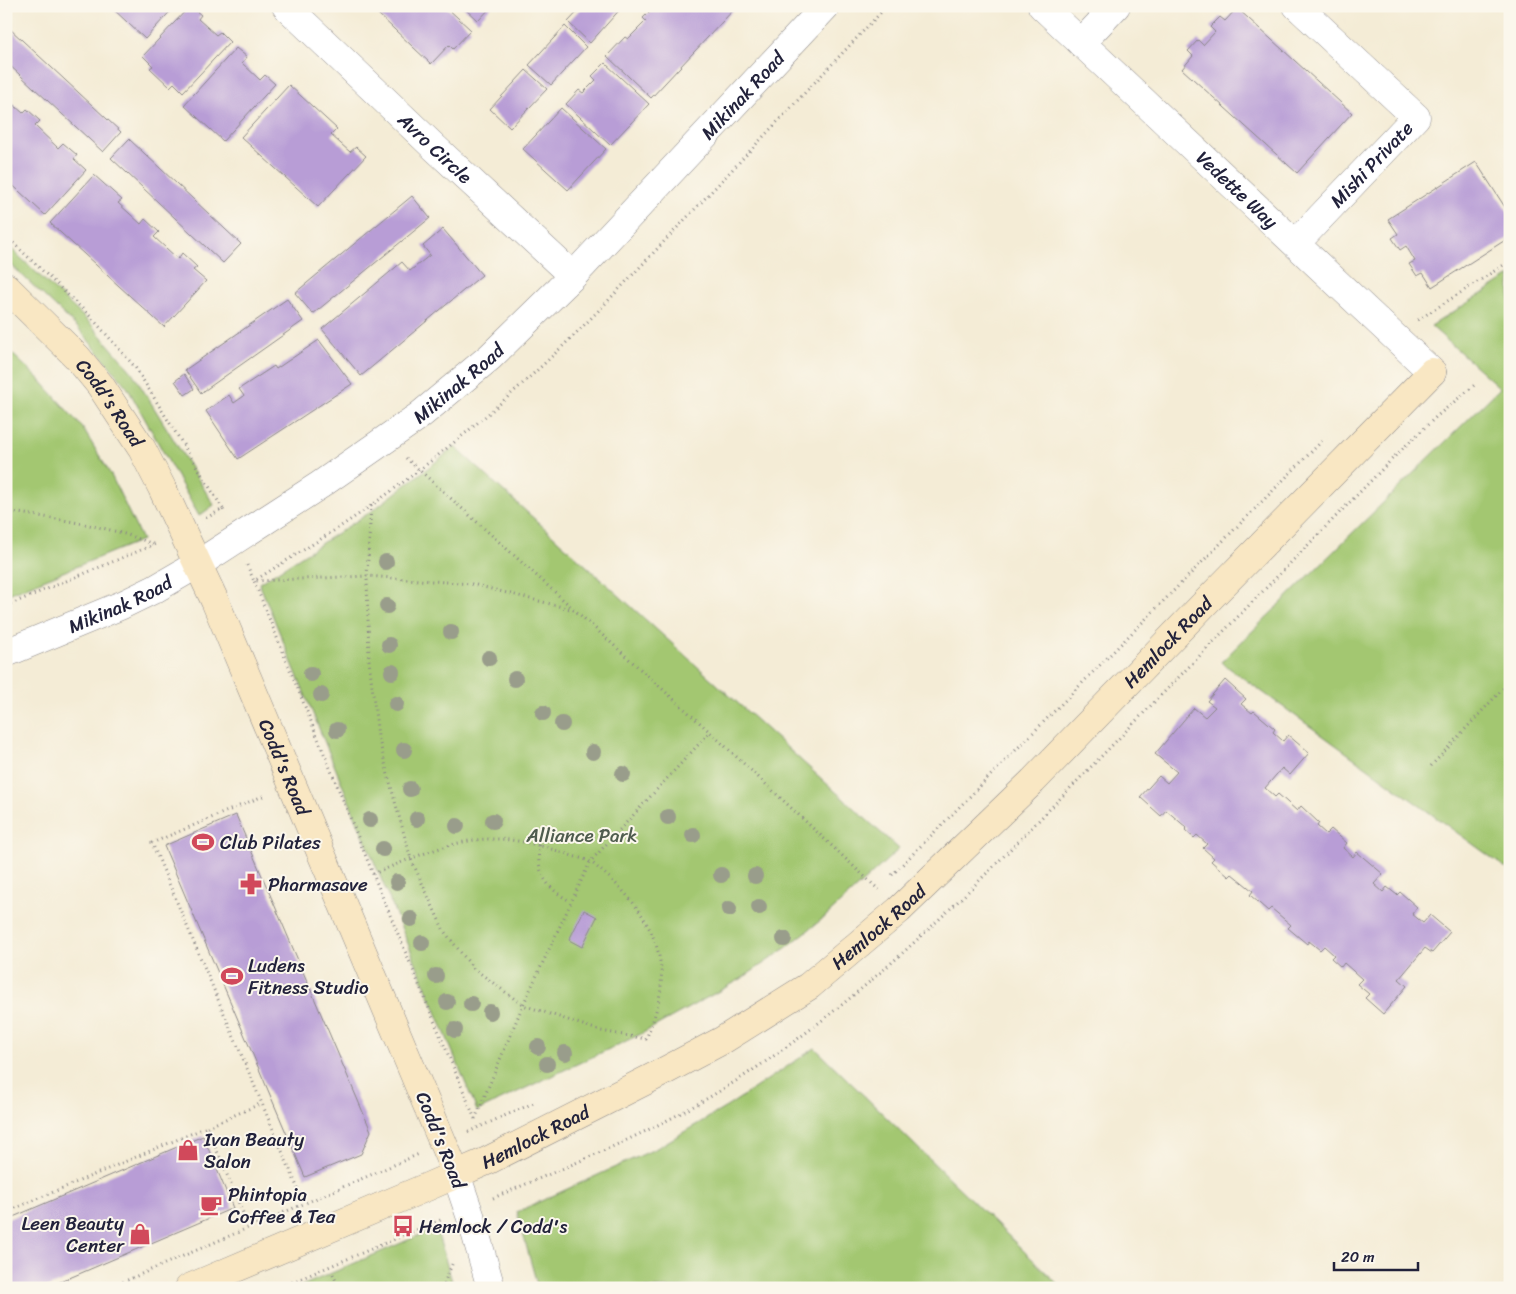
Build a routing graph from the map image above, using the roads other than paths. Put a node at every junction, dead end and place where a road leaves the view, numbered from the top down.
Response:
1 (826, 6) edge
2 (1042, 6) edge
3 (1116, 6) edge
4 (1297, 6) edge
5 (300, 11) edge
6 (1081, 43) junction
7 (1296, 243) junction
8 (573, 276) junction
9 (6, 287) edge
10 (1432, 372) joint
11 (198, 564) junction
12 (6, 653) edge
13 (456, 1174) junction
14 (189, 1288) edge
15 (491, 1288) edge

1 - 8 street, Mikinak Road
2 - 6 street, Vedette Way
3 - 6 street
4 - 7 street, Mishi Private
5 - 8 street, Avro Circle
6 - 7 street, Vedette Way
7 - 10 street, Vedette Way
8 - 11 street, Mikinak Road
9 - 11 street, Codd's Road
10 - 13 street, Hemlock Road
11 - 12 street, Mikinak Road
11 - 13 street, Codd's Road
13 - 14 street, Hemlock Road
13 - 15 street, Codd's Road

